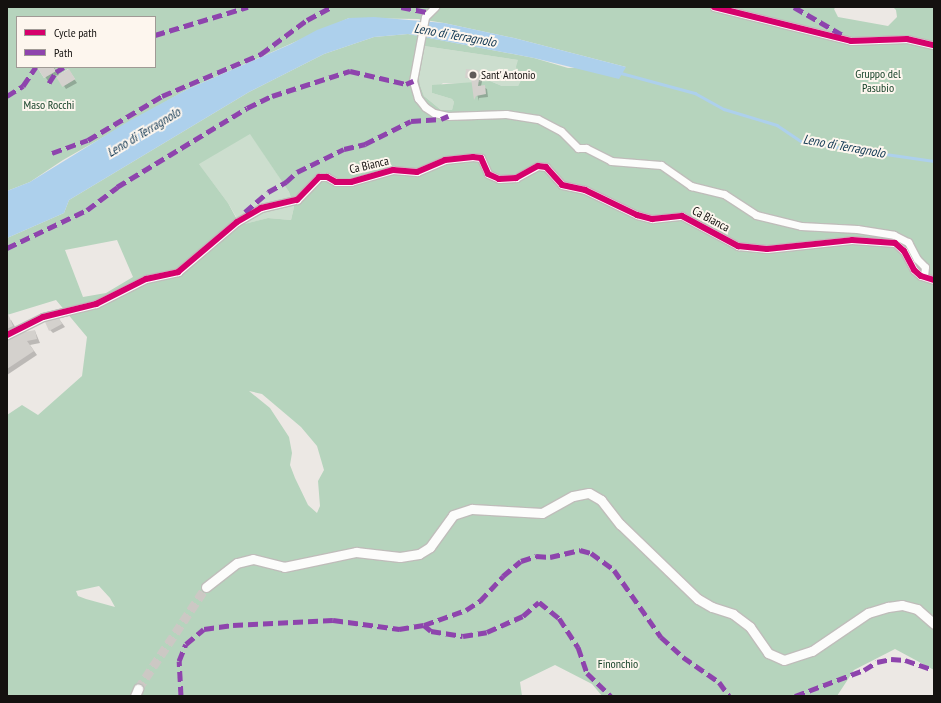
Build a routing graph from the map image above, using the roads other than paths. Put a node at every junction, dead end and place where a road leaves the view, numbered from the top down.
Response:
1 (435, 7) edge
2 (714, 7) edge
3 (934, 45) edge
4 (924, 276) junction
5 (934, 280) edge
6 (7, 335) edge
7 (206, 587) tunnel mouth
8 (934, 624) edge

1 - 4 street, Ca Bianca
2 - 3 street
4 - 5 street
4 - 6 street, Ca Bianca
7 - 8 main road

